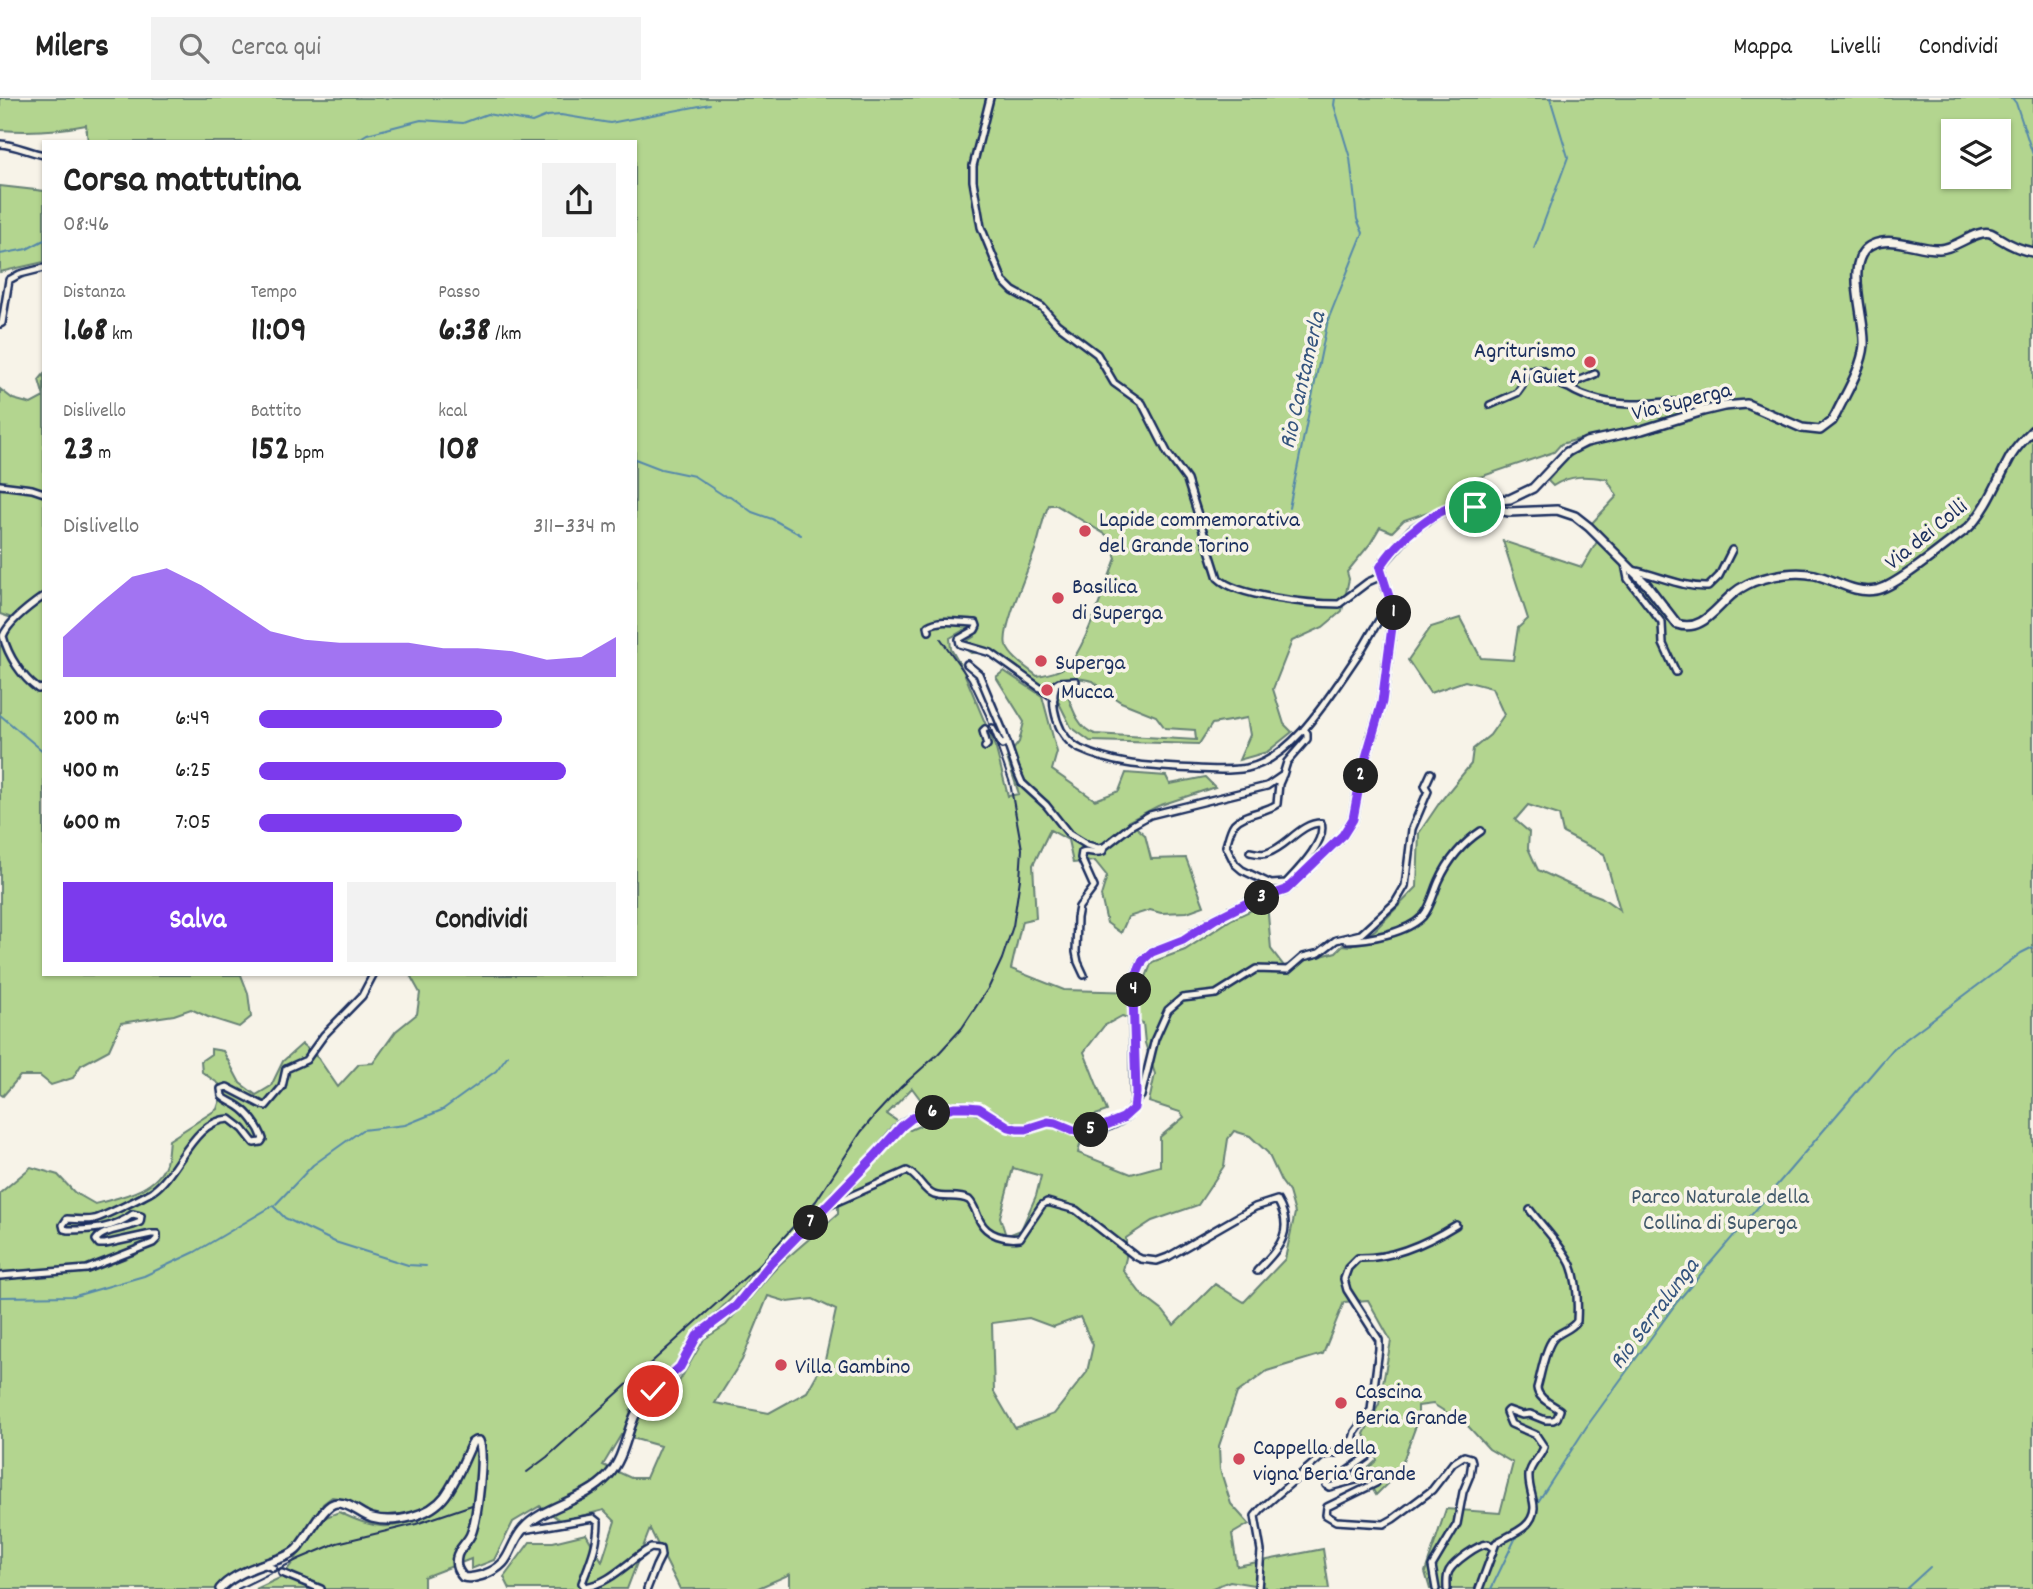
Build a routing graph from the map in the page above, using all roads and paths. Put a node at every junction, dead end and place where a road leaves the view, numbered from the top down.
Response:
1 (990, 98) edge
2 (0, 144) edge
3 (42, 155) edge
4 (2033, 252) edge
5 (42, 268) edge
6 (0, 324) edge
7 (1595, 374) dead end
8 (1569, 388) junction
9 (1490, 405) dead end
10 (1703, 411) junction
11 (2033, 430) edge
12 (0, 485) edge
13 (42, 492) edge
14 (1466, 503) junction
15 (1732, 550) dead end
16 (1628, 566) junction
17 (1382, 576) junction
18 (42, 597) edge
19 (1392, 605) junction
20 (929, 631) dead end
21 (967, 664) dead end
22 (1676, 672) dead end
23 (1076, 681) dead end
24 (42, 688) edge
25 (1054, 698) junction
26 (992, 728) dead end
27 (985, 729) dead end
28 (1304, 729) junction
29 (1007, 741) junction
30 (985, 747) dead end
31 (1431, 774) dead end
32 (1283, 775) junction
33 (1480, 831) dead end
34 (1104, 847) junction
35 (1250, 852) dead end
36 (1289, 884) junction
37 (1336, 940) junction
38 (1084, 975) dead end
39 (372, 976) edge
40 (1135, 1101) junction
41 (824, 1209) junction
42 (1530, 1210) dead end
43 (1455, 1225) dead end
44 (1257, 1271) dead end
45 (0, 1276) edge
46 (1353, 1439) junction
47 (523, 1530) junction
48 (1493, 1548) junction
49 (262, 1564) junction
50 (273, 1568) dead end
51 (282, 1573) dead end
52 (220, 1589) edge
53 (321, 1589) edge
54 (648, 1589) edge
55 (1258, 1589) edge
56 (1436, 1589) edge
57 (1447, 1589) edge
58 (1479, 1589) edge

1 - 17 street
2 - 3 street
4 - 10 street, Via Superga
5 - 6 street
7 - 8 street
8 - 9 street
8 - 10 street
10 - 14 street, Via Superga
11 - 16 street, Via dei Colli
12 - 13 street
14 - 16 street, Via dei Colli
14 - 17 street, Via Superga
15 - 16 street
16 - 22 street, Via dei Colli
17 - 19 street
18 - 24 street
19 - 28 street
19 - 36 street
20 - 25 street
21 - 29 street
23 - 25 street
25 - 28 street
26 - 29 street
27 - 30 street
28 - 32 street
29 - 34 street
31 - 37 street
32 - 34 street
32 - 36 street
33 - 37 street
34 - 38 street
35 - 36 street
36 - 40 street
37 - 40 street
39 - 45 street
40 - 41 street
41 - 44 street
41 - 47 street
42 - 48 street
43 - 46 street
46 - 55 street
46 - 56 street
47 - 49 street
47 - 54 street
48 - 57 street
48 - 58 street
49 - 50 street
49 - 52 street
51 - 53 street

